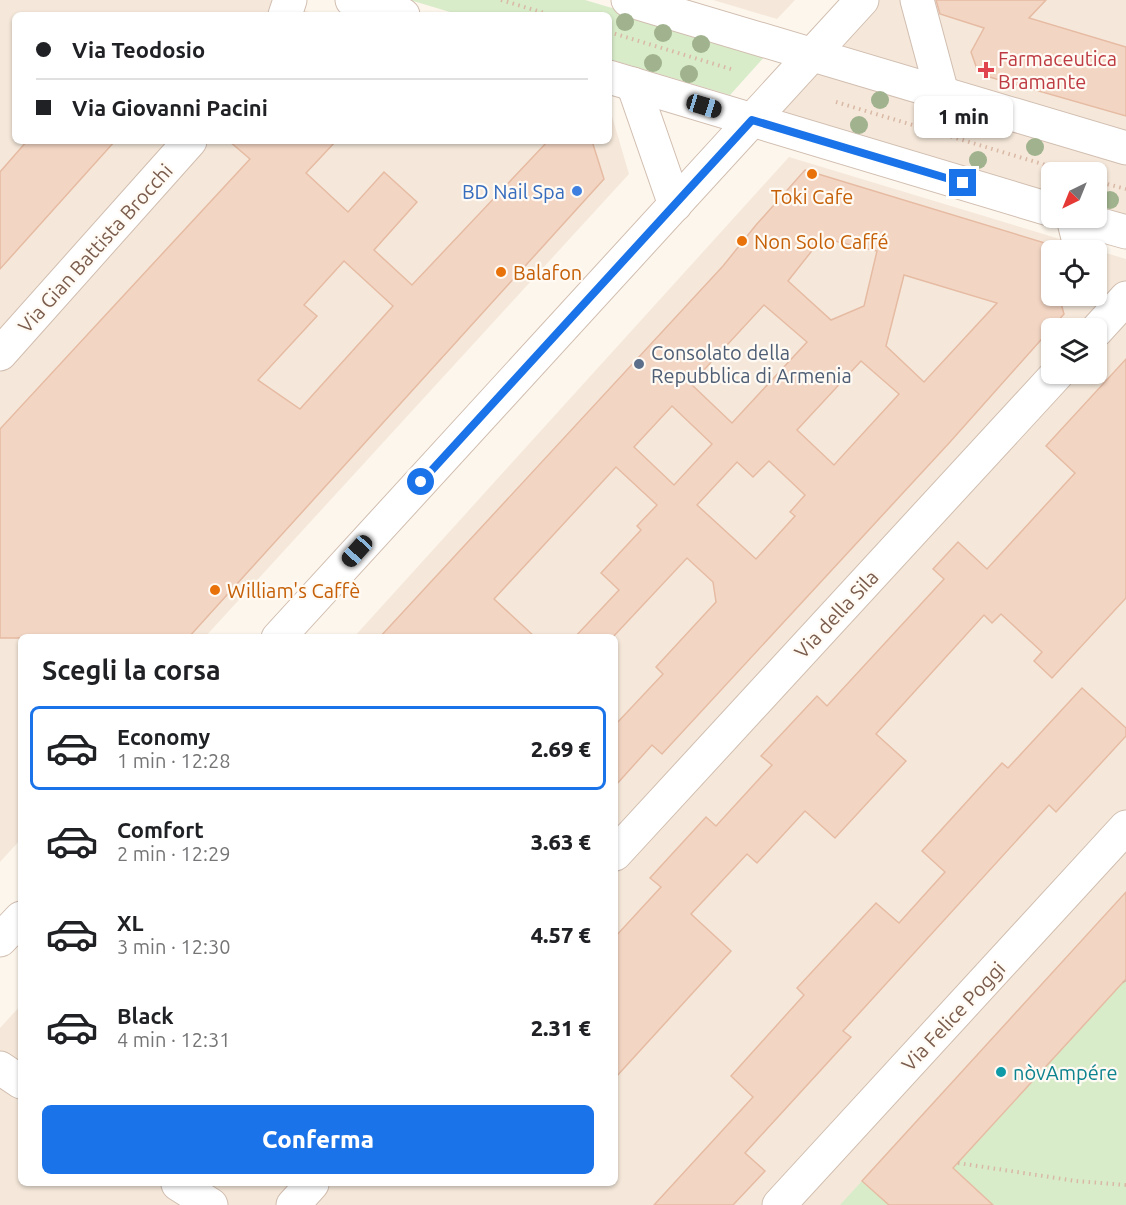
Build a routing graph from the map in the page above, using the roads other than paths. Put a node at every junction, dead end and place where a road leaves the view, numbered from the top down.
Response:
1 (352, 0) edge
2 (628, 0) edge
3 (862, 0) edge
4 (917, 0) edge
5 (392, 12) edge
6 (812, 55) junction
7 (621, 80) edge
8 (942, 93) junction
9 (752, 120) junction
10 (186, 144) edge
11 (1126, 148) edge
12 (675, 205) junction
13 (1041, 207) edge
14 (1107, 227) edge
15 (1126, 232) edge
16 (1126, 298) edge
17 (1107, 319) edge
18 (0, 354) edge
19 (1048, 384) edge
20 (282, 634) edge
21 (1126, 827) edge
22 (618, 851) edge
23 (18, 921) edge
24 (0, 940) edge
25 (0, 1068) edge
26 (18, 1080) edge
27 (181, 1186) edge
28 (310, 1186) edge
29 (212, 1205) edge
30 (293, 1205) edge
31 (779, 1205) edge

1 - 5 street
2 - 6 street
3 - 6 street
4 - 8 street
6 - 8 street
6 - 9 street
7 - 9 street
7 - 12 street
8 - 11 street
9 - 12 street
9 - 13 street
10 - 18 street, Via Gian Battista Brocchi
12 - 20 street
14 - 15 street
16 - 17 street
19 - 22 street, Via della Sila
21 - 31 street, Via Felice Poggi
23 - 24 street
25 - 26 street
27 - 29 street
28 - 30 street

